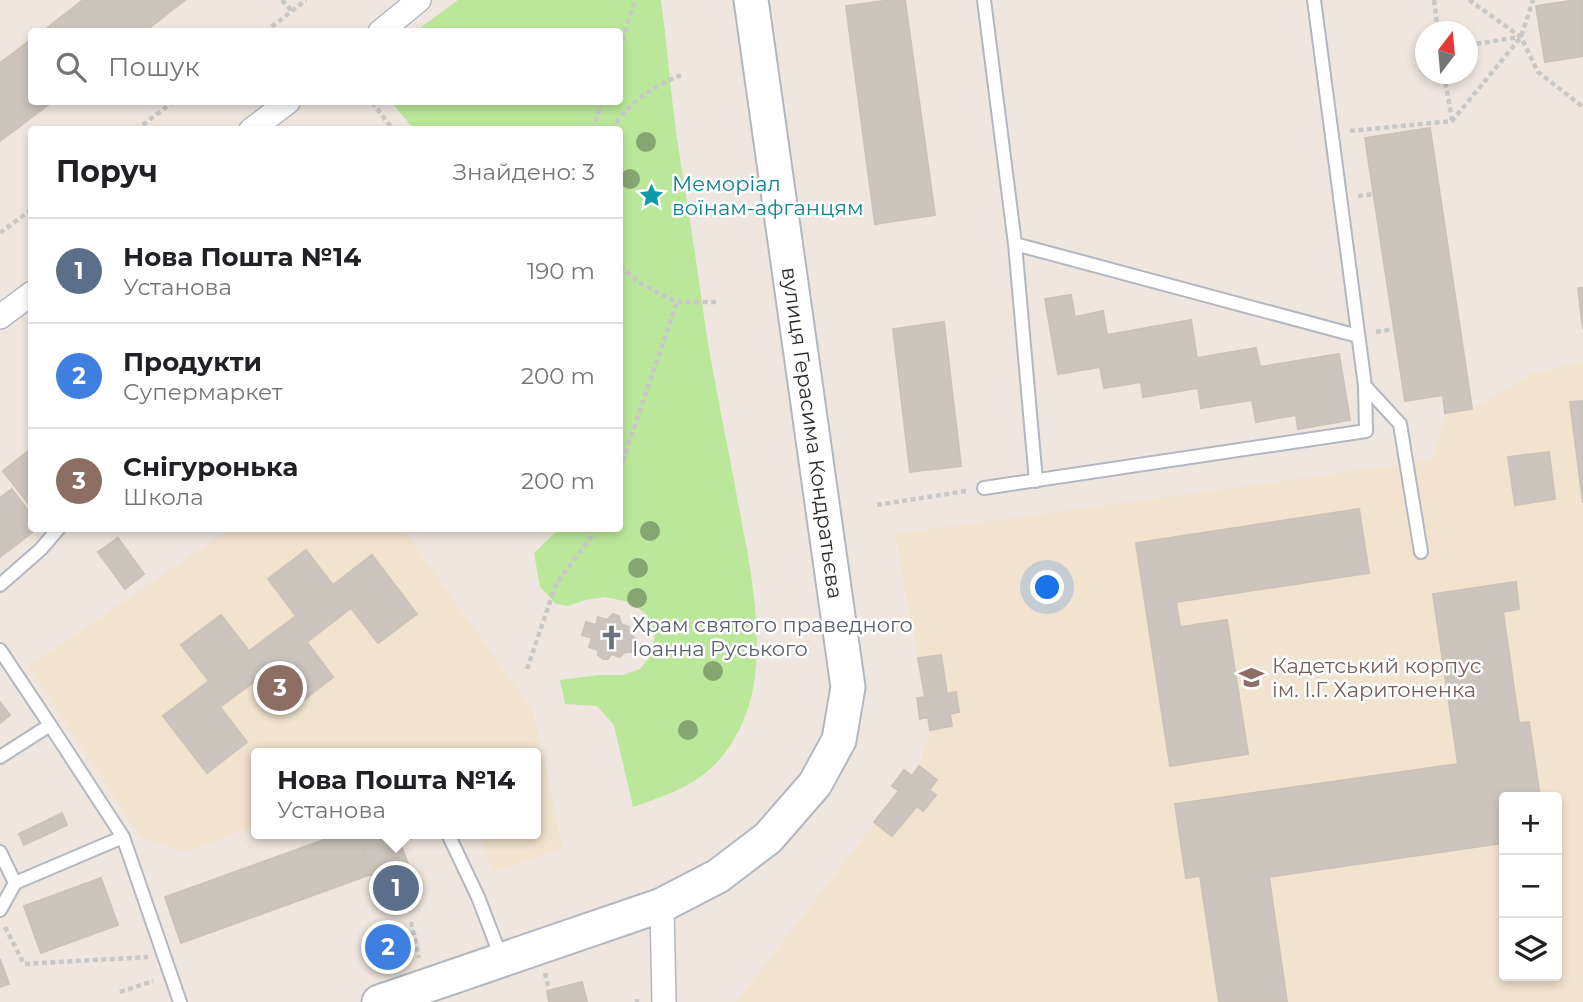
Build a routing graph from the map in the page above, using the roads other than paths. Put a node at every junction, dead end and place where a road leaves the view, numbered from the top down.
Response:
1 (751, 0) edge
2 (984, 0) edge
3 (1314, 0) edge
4 (411, 2) edge
5 (384, 28) edge
6 (284, 105) edge
7 (256, 126) edge
8 (1015, 244) junction
9 (28, 296) edge
10 (0, 317) edge
11 (1358, 335) junction
12 (1365, 386) junction
13 (1036, 481) junction
14 (984, 488) road end
15 (56, 532) edge
16 (1422, 552) dead end
17 (0, 586) edge
18 (0, 650) edge
19 (50, 725) junction
20 (0, 757) edge
21 (123, 837) junction
22 (450, 839) edge
23 (0, 852) edge
24 (15, 883) junction
25 (662, 905) junction
26 (0, 911) edge
27 (502, 961) junction
28 (180, 1002) edge
29 (379, 1002) edge
30 (664, 1002) edge

1 - 25 main road, вулиця Герасима Кондратьєва
2 - 8 lane
3 - 11 lane
4 - 5 street
6 - 7 street
8 - 11 lane
8 - 13 lane
9 - 10 street
11 - 12 lane
12 - 13 lane
12 - 16 lane
13 - 14 lane
15 - 17 lane
18 - 19 lane
19 - 20 lane
19 - 21 lane
21 - 24 lane
21 - 28 lane
22 - 27 lane
23 - 24 lane
24 - 26 lane
25 - 27 main road, вулиця Герасима Кондратьєва
25 - 30 street
27 - 29 main road, вулиця Герасима Кондратьєва

